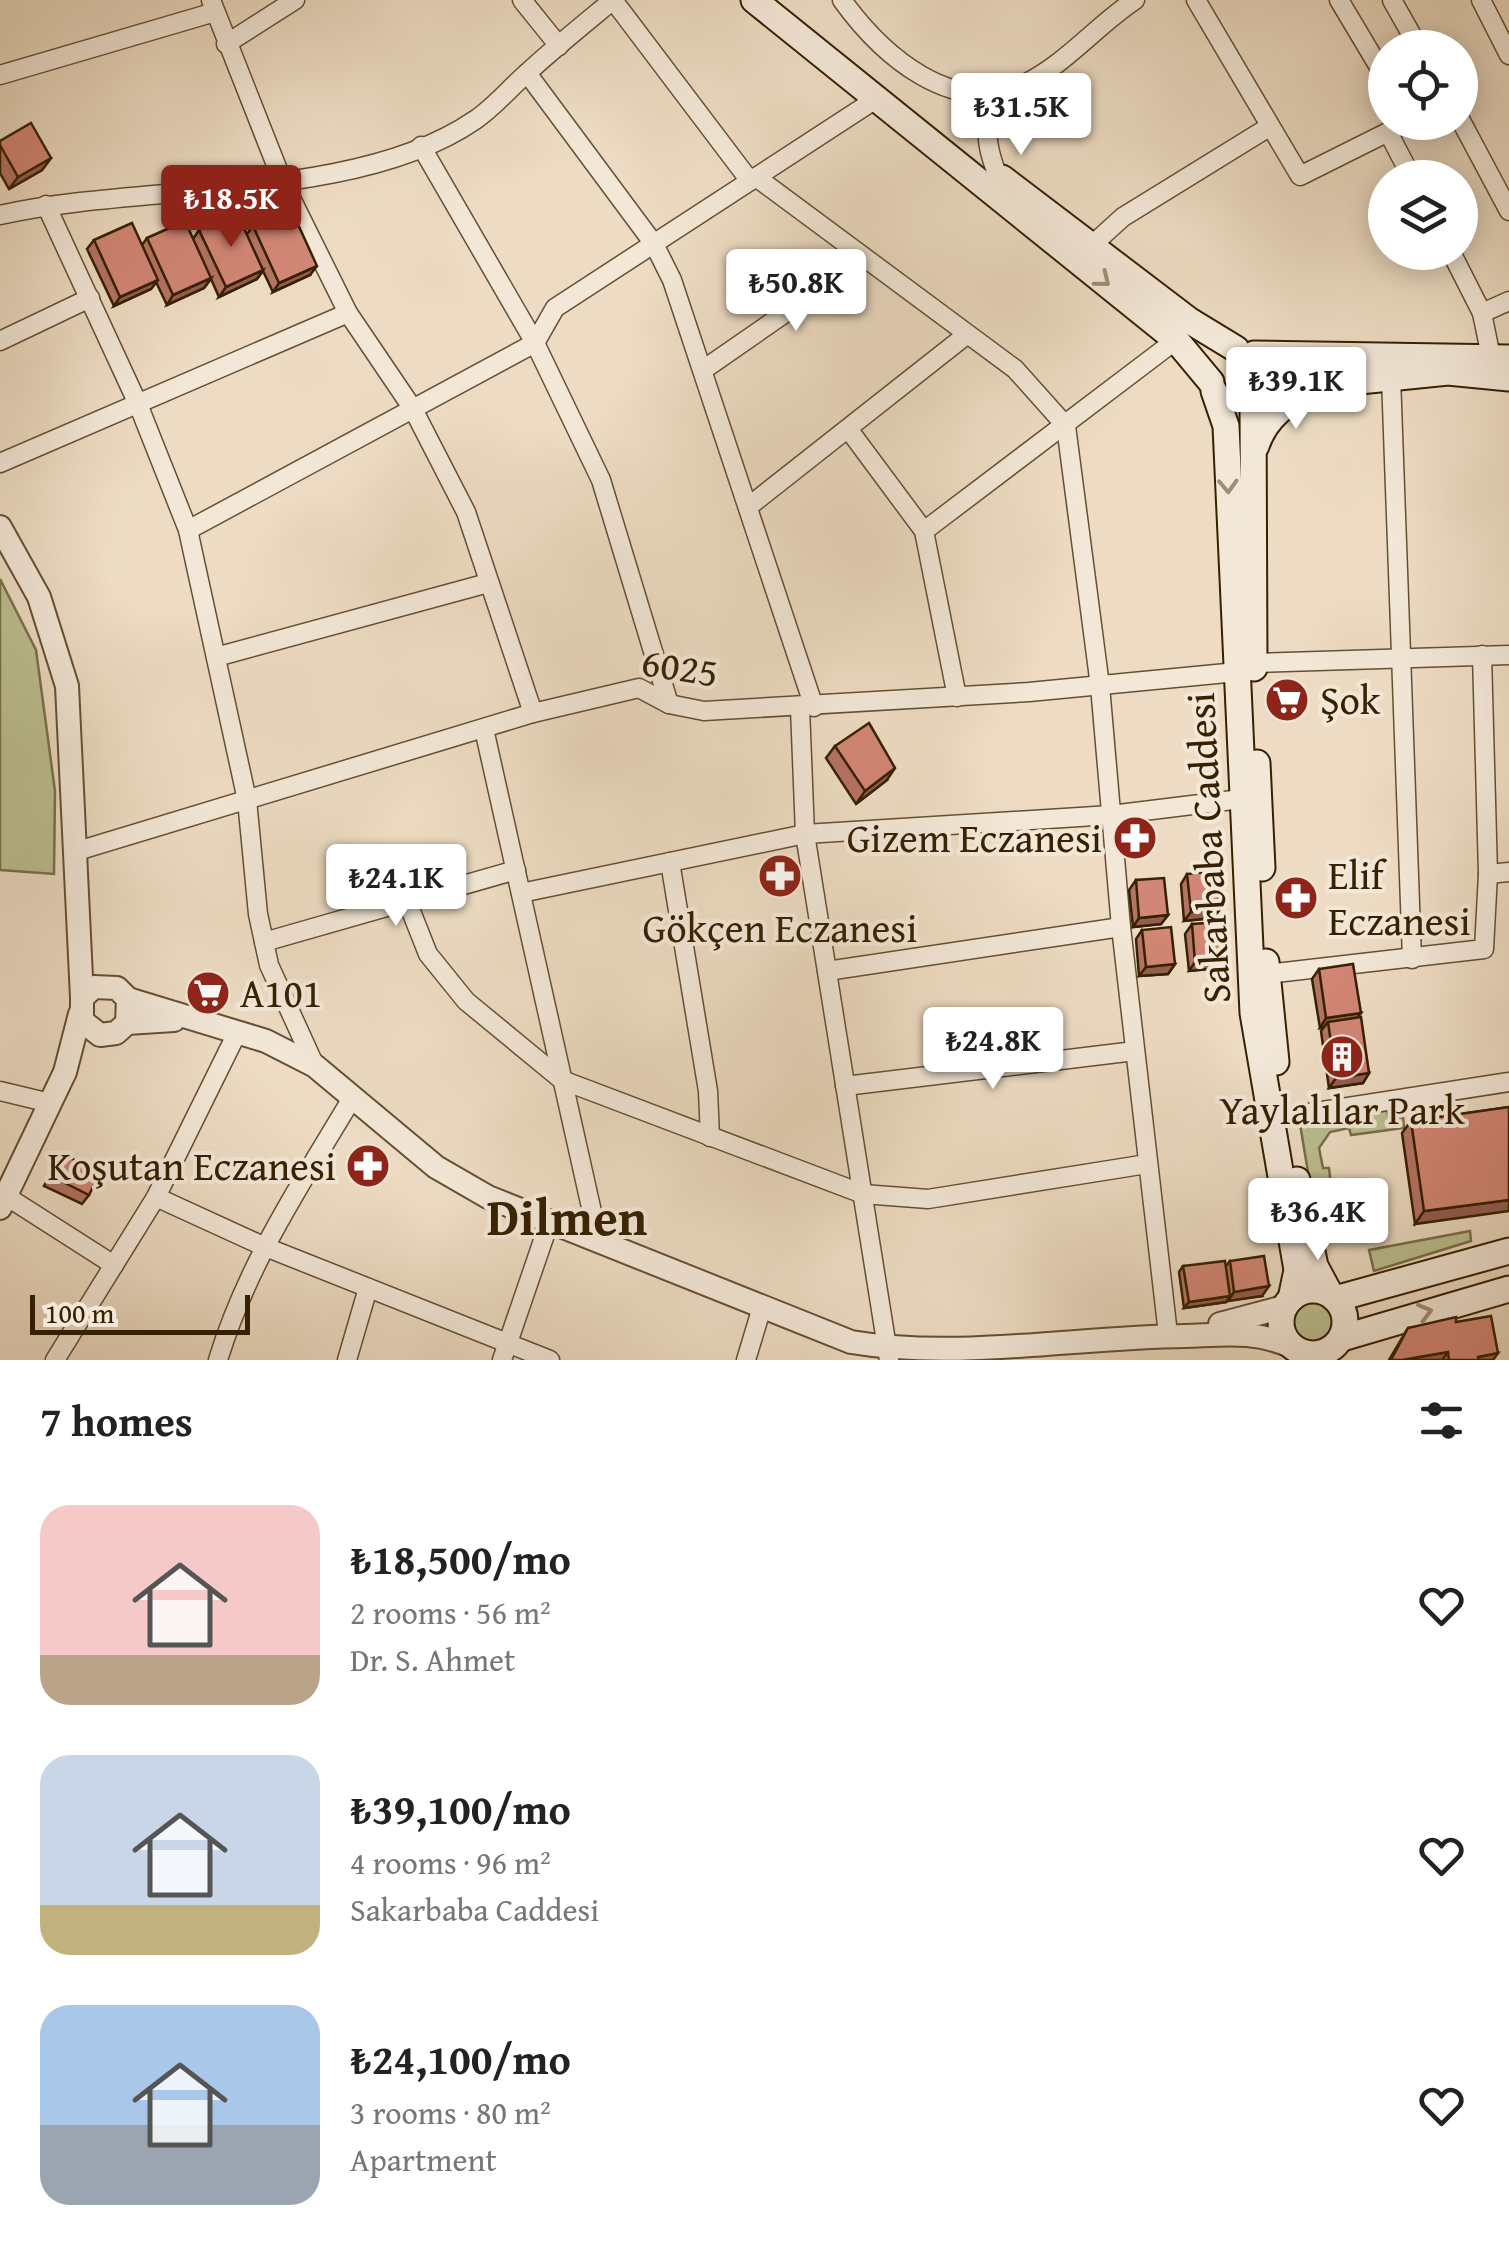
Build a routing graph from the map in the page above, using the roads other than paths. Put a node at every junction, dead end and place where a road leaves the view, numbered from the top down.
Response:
1 (295, 0) edge
2 (522, 0) edge
3 (613, 0) edge
4 (754, 0) edge
5 (782, 0) edge
6 (842, 0) edge
7 (1136, 0) edge
8 (1196, 0) edge
9 (1339, 0) edge
10 (1392, 0) edge
11 (1481, 0) edge
12 (213, 6) edge
13 (1410, 30) edge
14 (226, 44) junction
15 (559, 46) junction
16 (1368, 49) edge
17 (1509, 55) edge
18 (526, 74) junction
19 (0, 75) edge
20 (1022, 85) junction
21 (876, 99) junction
22 (1269, 127) junction
23 (1372, 140) edge
24 (1471, 140) edge
25 (420, 146) junction
26 (997, 174) junction
27 (753, 179) junction
28 (282, 180) junction
29 (46, 204) junction
30 (1509, 211) edge
31 (0, 215) edge
32 (654, 244) junction
33 (1091, 246) junction
34 (863, 259) junction
35 (1460, 270) edge
36 (90, 298) junction
37 (1509, 301) edge
38 (1482, 312) junction
39 (348, 313) junction
40 (966, 336) junction
41 (1176, 340) junction
42 (0, 341) edge
43 (535, 343) junction
44 (1245, 352) junction
45 (1500, 358) edge
46 (703, 370) junction
47 (1391, 377) junction
48 (1509, 378) edge
49 (1322, 383) junction
50 (1212, 386) junction
51 (1258, 396) junction
52 (138, 404) junction
53 (413, 408) junction
54 (1066, 426) junction
55 (849, 430) junction
56 (0, 463) edge
57 (1250, 465) junction
58 (748, 507) junction
59 (0, 527) edge
60 (188, 530) junction
61 (924, 531) junction
62 (488, 583) junction
63 (1509, 655) edge
64 (1482, 656) junction
65 (216, 657) junction
66 (1402, 658) junction
67 (1246, 667) junction
68 (1100, 686) junction
69 (958, 697) junction
70 (669, 704) junction
71 (807, 707) junction
72 (533, 713) junction
73 (484, 729) junction
74 (247, 800) junction
75 (1241, 800) junction
76 (1111, 815) junction
77 (805, 834) junction
78 (74, 852) junction
79 (670, 862) junction
80 (516, 870) junction
81 (1509, 872) edge
82 (1488, 874) junction
83 (521, 893) junction
84 (407, 901) junction
85 (1121, 927) junction
86 (264, 942) junction
87 (82, 947) junction
88 (1412, 958) junction
89 (827, 971) junction
90 (1267, 974) junction
91 (122, 1002) junction
92 (81, 1006) junction
93 (237, 1032) junction
94 (100, 1035) junction
95 (1135, 1051) junction
96 (315, 1066) junction
97 (65, 1072) junction
98 (562, 1080) junction
99 (1509, 1082) edge
100 (845, 1086) junction
101 (0, 1091) edge
102 (350, 1100) junction
103 (50, 1103) junction
104 (1284, 1117) junction
105 (710, 1136) junction
106 (1148, 1164) junction
107 (862, 1194) junction
108 (156, 1196) junction
109 (3, 1202) edge
110 (549, 1223) junction
111 (599, 1243) junction
112 (264, 1246) junction
113 (1509, 1251) edge
114 (114, 1265) junction
115 (368, 1288) junction
116 (1509, 1289) edge
117 (1333, 1296) junction
118 (1287, 1303) junction
119 (762, 1307) junction
120 (1168, 1334) junction
121 (1341, 1347) edge
122 (504, 1352) edge
123 (1298, 1353) edge
124 (888, 1356) edge
125 (56, 1360) edge
126 (218, 1360) edge
127 (347, 1360) edge
128 (550, 1360) edge
129 (746, 1360) edge

1 - 14 street
2 - 15 street
3 - 15 street
3 - 27 street
4 - 21 main road, Sakarbaba Caddesi
5 - 26 main road
6 - 20 street
7 - 20 street
8 - 22 street
9 - 16 street
10 - 13 street
11 - 17 street
12 - 14 street
12 - 19 street
14 - 28 street
15 - 18 street
18 - 25 street
18 - 32 street
20 - 26 street
21 - 27 street
21 -> 41 main road, Sakarbaba Caddesi
22 - 23 street
22 - 33 street
24 - 30 street
25 - 28 street
25 - 43 street
26 - 33 main road
27 - 32 street
27 - 34 street
28 - 29 street
28 - 39 street
29 - 31 street
29 - 36 street
32 - 43 street
32 - 46 street
33 - 44 main road
34 - 40 street
34 - 46 street
35 - 38 street
36 - 42 street
36 - 52 street
37 - 38 street
38 - 45 street
39 - 52 street
39 - 53 street
40 - 54 street
40 - 55 street
41 - 50 main road, Sakarbaba Caddesi
41 - 54 street
43 - 53 street
43 - 70 street
44 - 45 main road
44 - 50 main road
44 - 51 main road
46 - 58 street
47 - 48 main road
47 - 49 main road
47 - 66 street
49 - 51 main road
49 - 57 main road
50 - 51 main road
50 -> 67 main road, Sakarbaba Caddesi
51 - 57 main road, Sakarbaba Caddesi
52 - 56 street
52 - 60 street
53 - 60 street
53 - 62 street
54 - 61 street
54 - 68 street
55 - 58 street
55 - 61 street
57 - 67 main road, Sakarbaba Caddesi
58 - 71 street
59 - 78 street
60 - 65 street
61 - 69 street
62 - 65 street
62 - 72 street
63 - 64 street, 6025
64 - 66 street, 6025
64 - 82 street
65 - 74 street
66 - 67 street, 6025
66 - 88 street
67 - 68 street, 6025
67 - 75 main road, Sakarbaba Caddesi
67 - 90 main road, Sakarbaba Caddesi
68 - 69 street, 6025
68 - 76 street
69 - 71 street, 6025
70 - 71 street, 6025
70 - 72 street, 6025
71 - 77 street
72 - 73 street, 6025
73 - 74 street, 6025
73 - 80 street
74 - 78 street, 6025
74 - 86 street
75 - 76 street
75 - 118 main road, Sakarbaba Caddesi
76 - 77 street
76 - 85 street
77 - 79 street
77 - 89 street
78 - 87 street
79 - 83 street
79 - 105 street
80 - 83 street
80 - 84 street
81 - 82 street
82 - 88 street
83 - 98 street
84 - 86 street
84 - 98 street
85 - 89 street
85 - 95 street
86 - 96 street
87 - 91 street
87 - 92 street
88 - 90 street
89 - 100 street
90 - 104 main road, Sakarbaba Caddesi
91 - 92 street
91 - 93 street
91 - 94 street
92 - 94 street
92 - 97 street
93 - 96 street
93 - 108 street
94 - 97 street
95 - 100 street
95 - 106 street
96 - 102 street
97 - 103 street
98 - 105 street
98 - 111 street
99 - 104 street
100 - 107 street
101 - 103 street
102 - 110 street
102 - 112 street
103 - 109 street
104 - 117 main road, Sakarbaba Caddesi
105 - 107 street
106 - 107 street
106 - 120 street
107 - 124 street
108 - 112 street
108 - 114 street
109 - 114 street
110 - 111 street
110 - 122 street
111 - 119 street
112 - 115 street
112 - 126 street
113 - 117 main road
114 - 125 street
115 - 122 street
115 - 127 street
121 -> 116 main road
117 - 118 main road
117 - 121 main road
118 - 120 street
118 - 123 main road
119 - 124 street
119 - 129 street
120 - 123 street
120 - 124 street
121 - 123 main road
122 - 128 street

